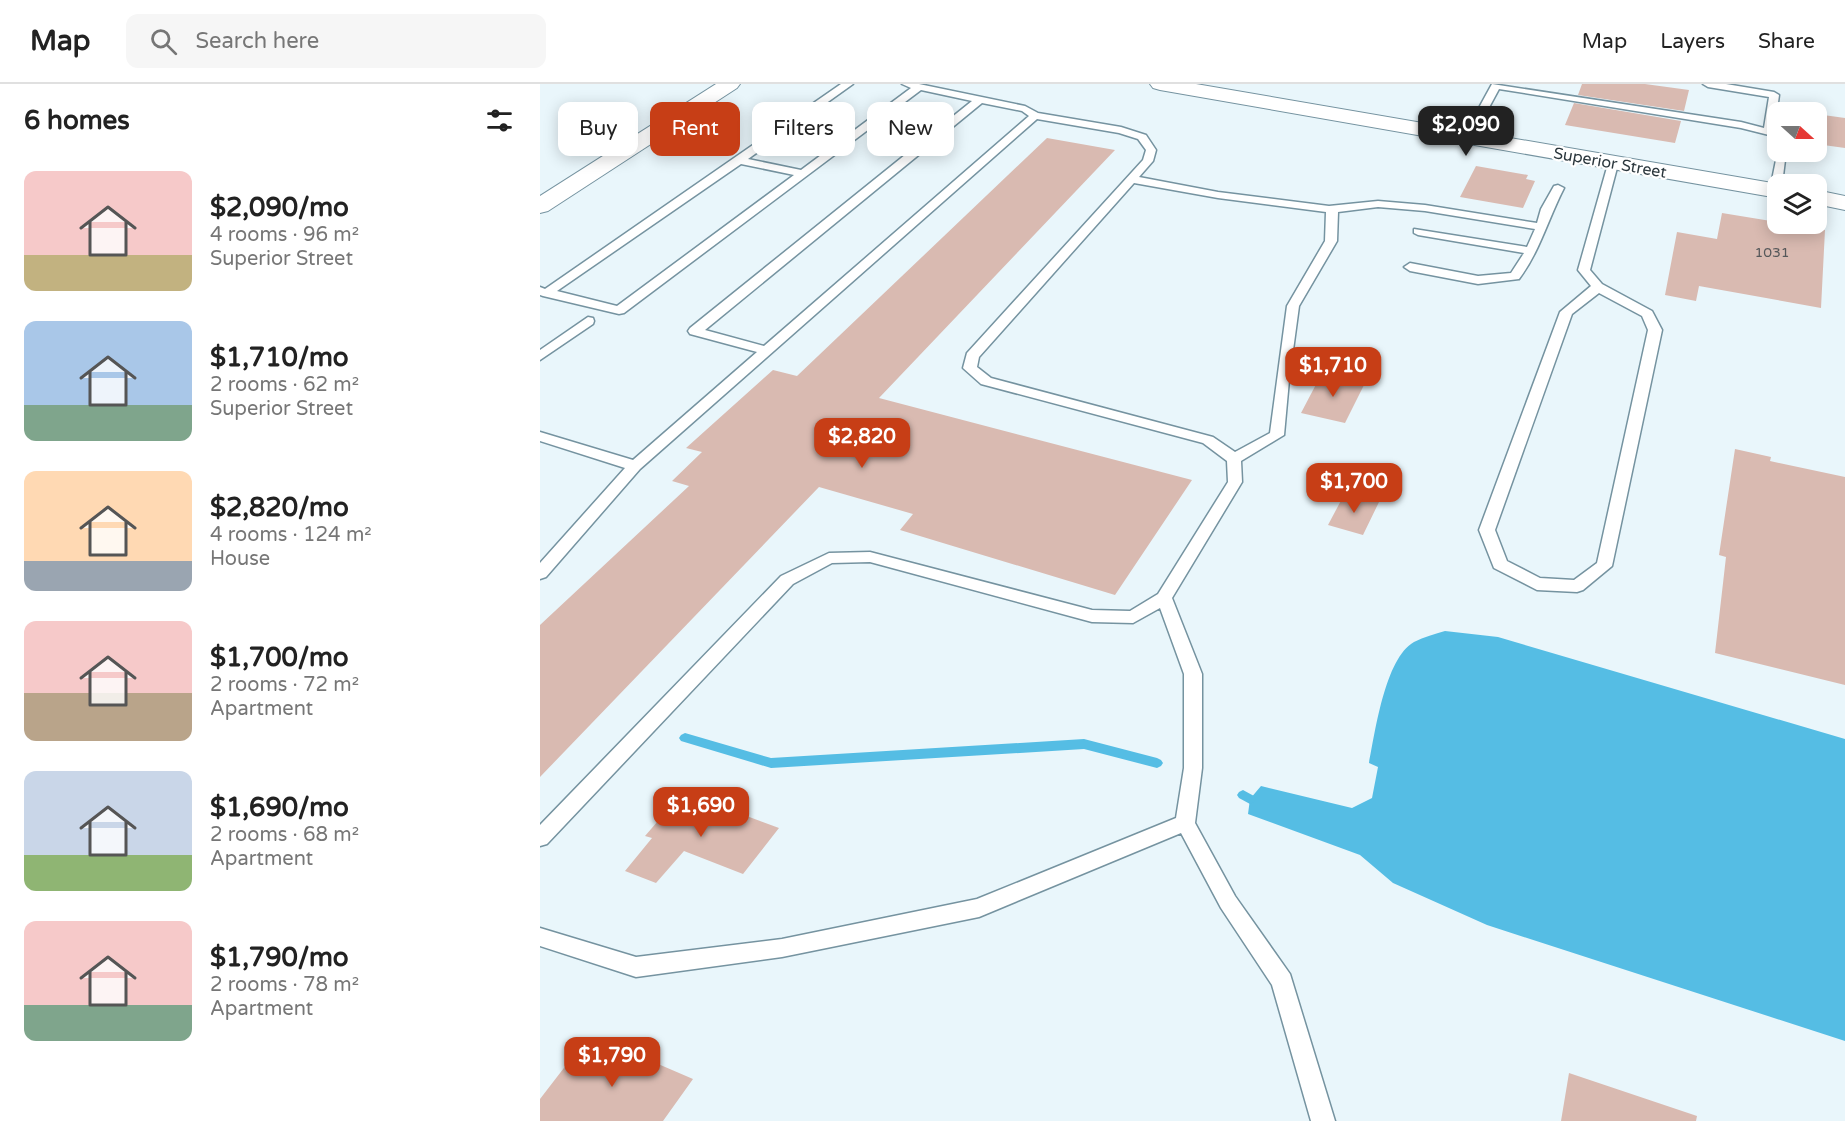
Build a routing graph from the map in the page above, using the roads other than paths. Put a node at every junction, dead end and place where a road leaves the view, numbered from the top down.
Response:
1 (730, 84) edge
2 (848, 84) edge
3 (907, 84) edge
4 (1160, 84) edge
5 (1563, 84) edge
6 (1708, 84) edge
7 (1497, 85) edge
8 (919, 87) junction
9 (1214, 88) edge
10 (1558, 95) junction
11 (980, 100) junction
12 (1773, 102) edge
13 (1035, 116) junction
14 (1767, 131) edge
15 (1468, 137) junction
16 (740, 160) junction
17 (1613, 164) junction
18 (801, 173) junction
19 (1131, 179) junction
20 (1558, 188) dead end
21 (1767, 188) edge
22 (1827, 199) edge
23 (1845, 203) edge
24 (540, 206) edge
25 (1332, 209) junction
26 (1542, 227) junction
27 (1418, 231) dead end
28 (1531, 251) junction
29 (1410, 267) dead end
30 (1598, 287) junction
31 (543, 292) edge
32 (588, 321) dead end
33 (767, 351) junction
34 (540, 356) edge
35 (540, 436) edge
36 (1234, 459) junction
37 (635, 466) junction
38 (540, 573) edge
39 (1164, 598) junction
40 (1185, 823) junction
41 (540, 838) edge
42 (540, 937) edge
43 (1323, 1121) edge

1 - 24 street
2 - 16 lane
3 - 8 lane
4 - 9 street, Superior Street
5 - 10 lane
6 - 12 lane
7 - 10 lane
7 - 15 lane
8 - 11 lane
8 - 18 lane
9 - 15 street, Superior Street
10 - 14 lane
11 - 13 lane
11 - 33 lane
13 - 19 lane
13 - 33 lane
15 - 17 street, Superior Street
16 - 18 lane
16 - 31 lane
17 - 21 street, Superior Street
17 - 30 lane
18 - 31 lane
19 - 25 lane
19 - 36 lane
20 - 26 lane
22 - 23 street
25 - 26 lane
25 - 36 lane
26 - 28 lane
27 - 28 lane
28 - 29 lane
30 - 30 lane
32 - 34 lane
33 - 37 lane
35 - 37 lane
36 - 39 lane
37 - 38 lane
39 - 40 lane
39 - 41 lane
40 - 42 lane
40 - 43 lane

